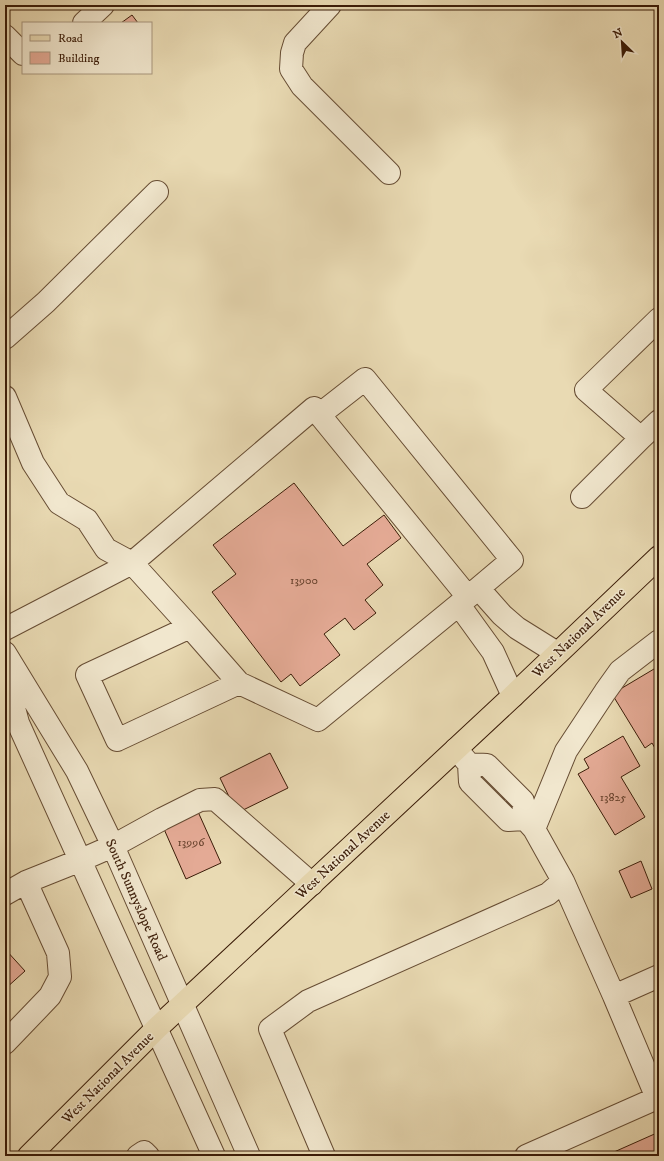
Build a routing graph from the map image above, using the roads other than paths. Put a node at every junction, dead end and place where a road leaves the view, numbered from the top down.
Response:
1 (103, 5) edge
2 (330, 5) edge
3 (85, 22) edge
4 (5, 36) edge
5 (22, 53) edge
6 (389, 173) dead end
7 (157, 192) dead end
8 (659, 318) edge
9 (5, 338) edge
10 (5, 397) edge
11 (319, 415) junction
12 (659, 421) edge
13 (641, 438) junction
14 (582, 497) dead end
15 (659, 557) edge
16 (132, 563) junction
17 (469, 597) junction
18 (190, 627) junction
19 (5, 629) edge
20 (659, 641) edge
21 (5, 653) edge
22 (557, 654) junction
23 (5, 675) edge
24 (239, 683) junction
25 (513, 696) junction
26 (463, 757) junction
27 (529, 824) junction
28 (113, 846) junction
29 (81, 860) junction
30 (563, 881) junction
31 (26, 882) junction
32 (312, 884) junction
33 (5, 894) edge
34 (659, 976) edge
35 (614, 996) junction
36 (182, 1005) junction
37 (157, 1028) junction
38 (5, 1043) edge
39 (658, 1099) edge
40 (33, 1155) edge
41 (138, 1156) edge
42 (148, 1156) edge
43 (214, 1156) edge
44 (249, 1156) edge
45 (324, 1156) edge
46 (526, 1156) edge

1 - 3 street
2 - 6 street
4 - 5 street
7 - 9 street
8 - 13 street
10 - 16 street
11 - 16 street
11 - 17 street
11 - 17 street
12 - 13 street
13 - 14 street
15 - 22 main road, West National Avenue
16 - 18 street
16 - 19 street
17 - 22 street
17 - 24 street
17 - 25 street
18 - 24 street
18 - 24 street
20 - 27 street
21 - 28 street, South Sunnyslope Road
22 - 25 main road, West National Avenue
23 - 29 street
25 - 26 main road, West National Avenue
26 - 27 street
26 - 32 main road, West National Avenue
27 - 30 street
28 - 29 street
28 - 32 street
28 - 36 street, South Sunnyslope Road
29 - 31 street
29 - 37 street
30 - 35 street
30 - 45 street
31 - 33 street
31 - 38 street
32 - 36 main road, West National Avenue
34 - 35 street
35 - 39 street
36 - 37 main road, West National Avenue
36 - 44 street, South Sunnyslope Road
37 - 40 main road, West National Avenue
37 - 43 street
39 - 46 street
41 - 42 street

